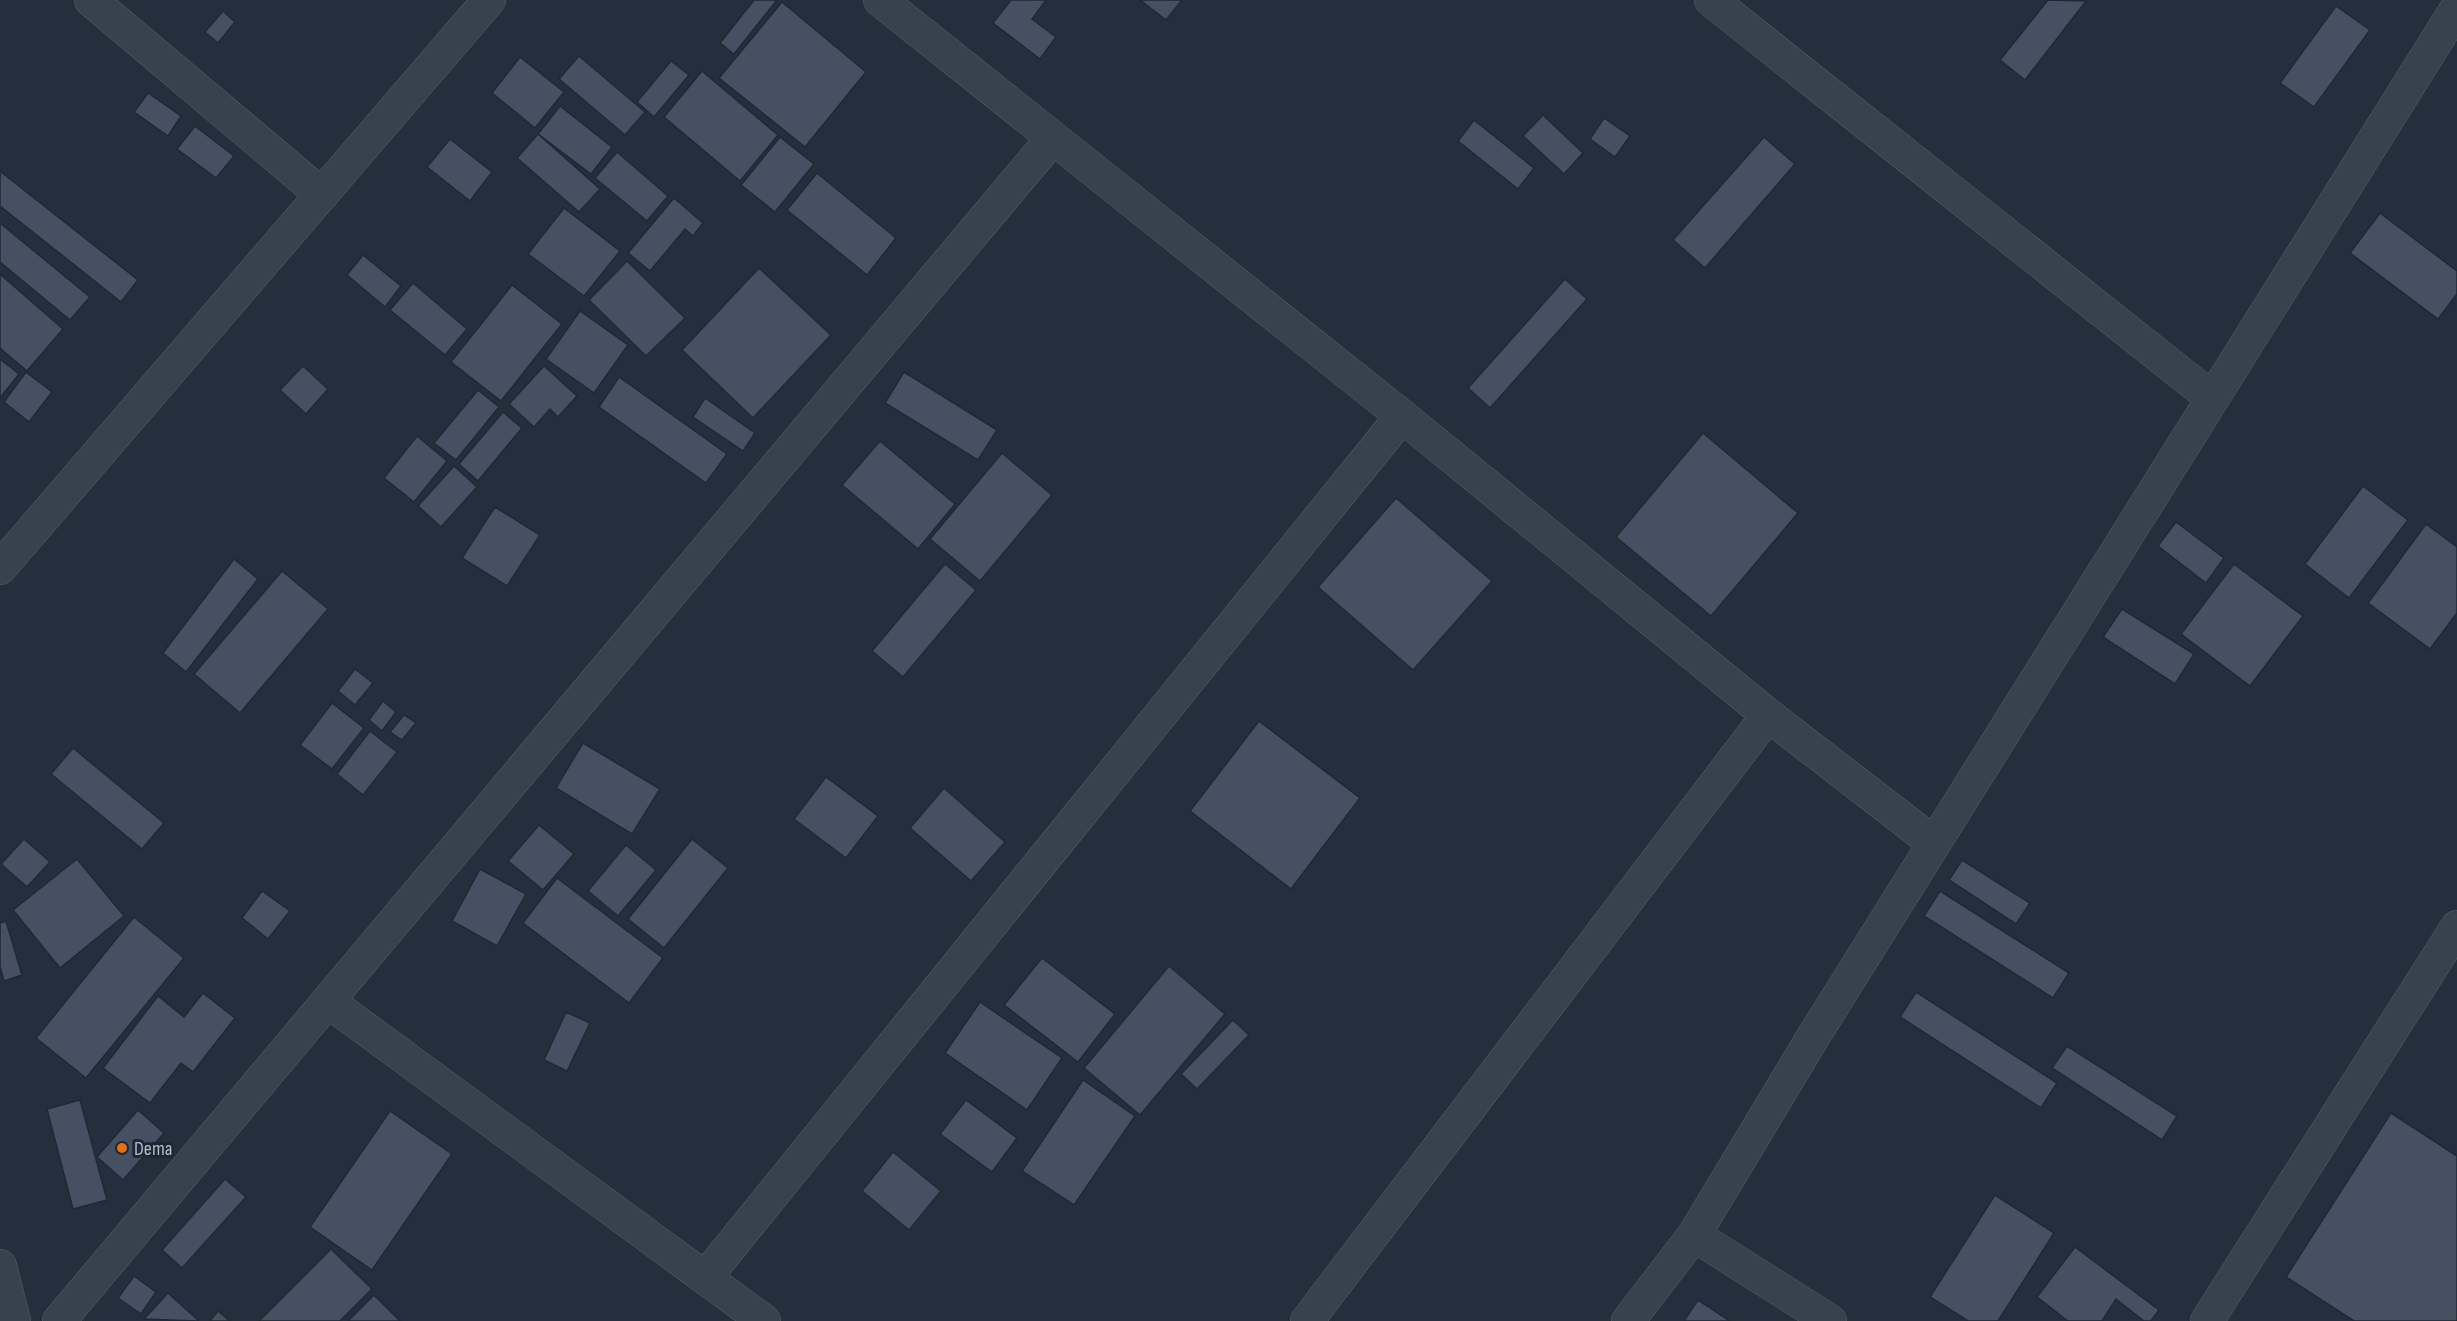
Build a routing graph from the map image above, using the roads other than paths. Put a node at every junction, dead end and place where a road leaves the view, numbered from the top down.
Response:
1 (91, 0) edge
2 (489, 0) edge
3 (880, 0) edge
4 (1711, 0) edge
5 (2457, 8) edge
6 (1052, 139) junction
7 (322, 195) junction
8 (2212, 398) junction
9 (1402, 416) junction
10 (0, 568) edge
11 (1768, 715) junction
12 (1934, 843) junction
13 (2457, 927) edge
14 (329, 1002) junction
15 (1694, 1235) junction
16 (0, 1266) edge
17 (705, 1278) junction
18 (14, 1321) edge
19 (59, 1321) edge
20 (764, 1321) edge
21 (1307, 1321) edge
22 (1628, 1321) edge
23 (1830, 1321) edge
24 (2207, 1321) edge

1 - 7 street
2 - 7 street
3 - 6 street
4 - 8 street
5 - 8 street
6 - 9 street
6 - 14 street
7 - 10 street
8 - 12 street
9 - 11 street
9 - 17 street
11 - 12 street
11 - 21 street
12 - 15 street
13 - 24 street
14 - 17 street
14 - 19 street
15 - 22 street
15 - 23 street
16 - 18 street
17 - 20 street

